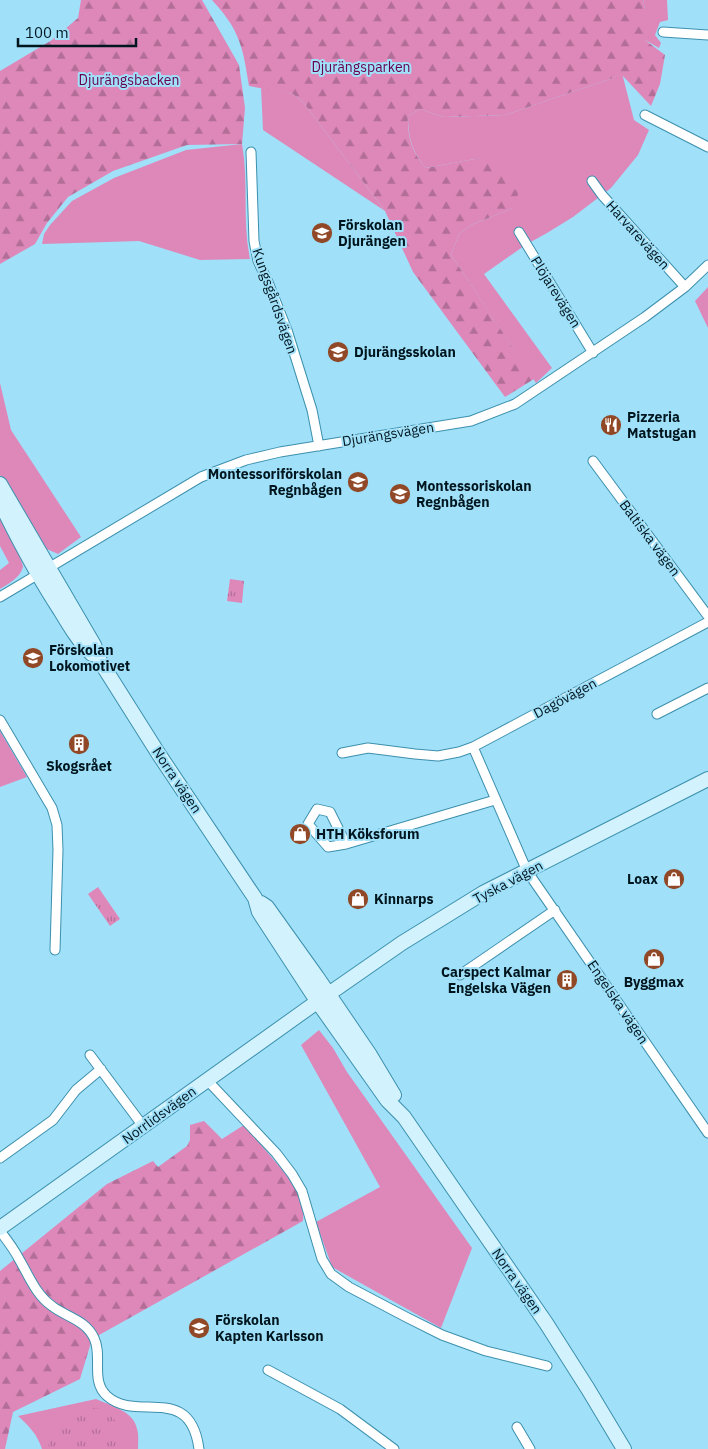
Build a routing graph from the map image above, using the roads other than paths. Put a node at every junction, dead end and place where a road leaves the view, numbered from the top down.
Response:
1 (663, 32) dead end
2 (708, 35) edge
3 (645, 115) dead end
4 (708, 147) edge
5 (251, 152) dead end
6 (592, 181) dead end
7 (519, 232) dead end
8 (708, 265) edge
9 (686, 287) junction
10 (593, 353) junction
11 (318, 446) junction
12 (593, 461) dead end
13 (0, 484) edge
14 (0, 502) edge
15 (43, 572) junction
16 (0, 597) edge
17 (707, 611) edge
18 (708, 622) edge
19 (708, 688) edge
20 (657, 714) dead end
21 (0, 720) edge
22 (473, 747) junction
23 (342, 753) dead end
24 (708, 779) edge
25 (495, 800) junction
26 (346, 844) junction
27 (527, 871) junction
28 (555, 910) junction
29 (54, 950) dead end
30 (460, 975) dead end
31 (323, 998) junction
32 (90, 1055) dead end
33 (101, 1069) junction
34 (207, 1080) junction
35 (143, 1126) junction
36 (708, 1133) edge
37 (0, 1158) edge
38 (0, 1230) edge
39 (547, 1366) dead end
40 (268, 1370) dead end
41 (517, 1427) dead end
42 (199, 1449) edge
43 (394, 1449) edge
44 (530, 1449) edge
45 (624, 1449) edge

1 - 2 street
3 - 4 street
5 - 11 street, Kungsgårdsvägen
6 - 9 street, Harvarevägen
7 - 10 street, Plöjarevägen
8 - 9 street, Djurängsvägen
9 - 10 street, Djurängsvägen
10 - 11 street, Djurängsvägen
11 - 15 street, Djurängsvägen
12 - 17 street, Baltiska vägen
13 - 15 main road, Norra vägen
14 - 15 main road, Norra vägen
15 - 16 street, Djurängsvägen
15 - 31 main road, Norra vägen
18 - 22 street, Dagövägen
19 - 20 street
21 - 29 street
22 - 23 street, Dagövägen
22 - 25 street
24 - 27 main road, Tyska vägen
25 - 26 street
25 - 27 street
26 - 26 street
27 - 28 street, Engelska vägen
27 - 31 main road, Tyska vägen
28 - 30 street
28 - 36 street, Engelska vägen
31 - 34 main road, Norrlidsvägen
31 - 45 main road, Norra vägen
32 - 33 street
33 - 35 street
33 - 37 street
34 - 35 main road, Norrlidsvägen
34 - 39 street
35 - 38 main road, Norrlidsvägen
38 - 42 street
40 - 43 street
41 - 44 street

